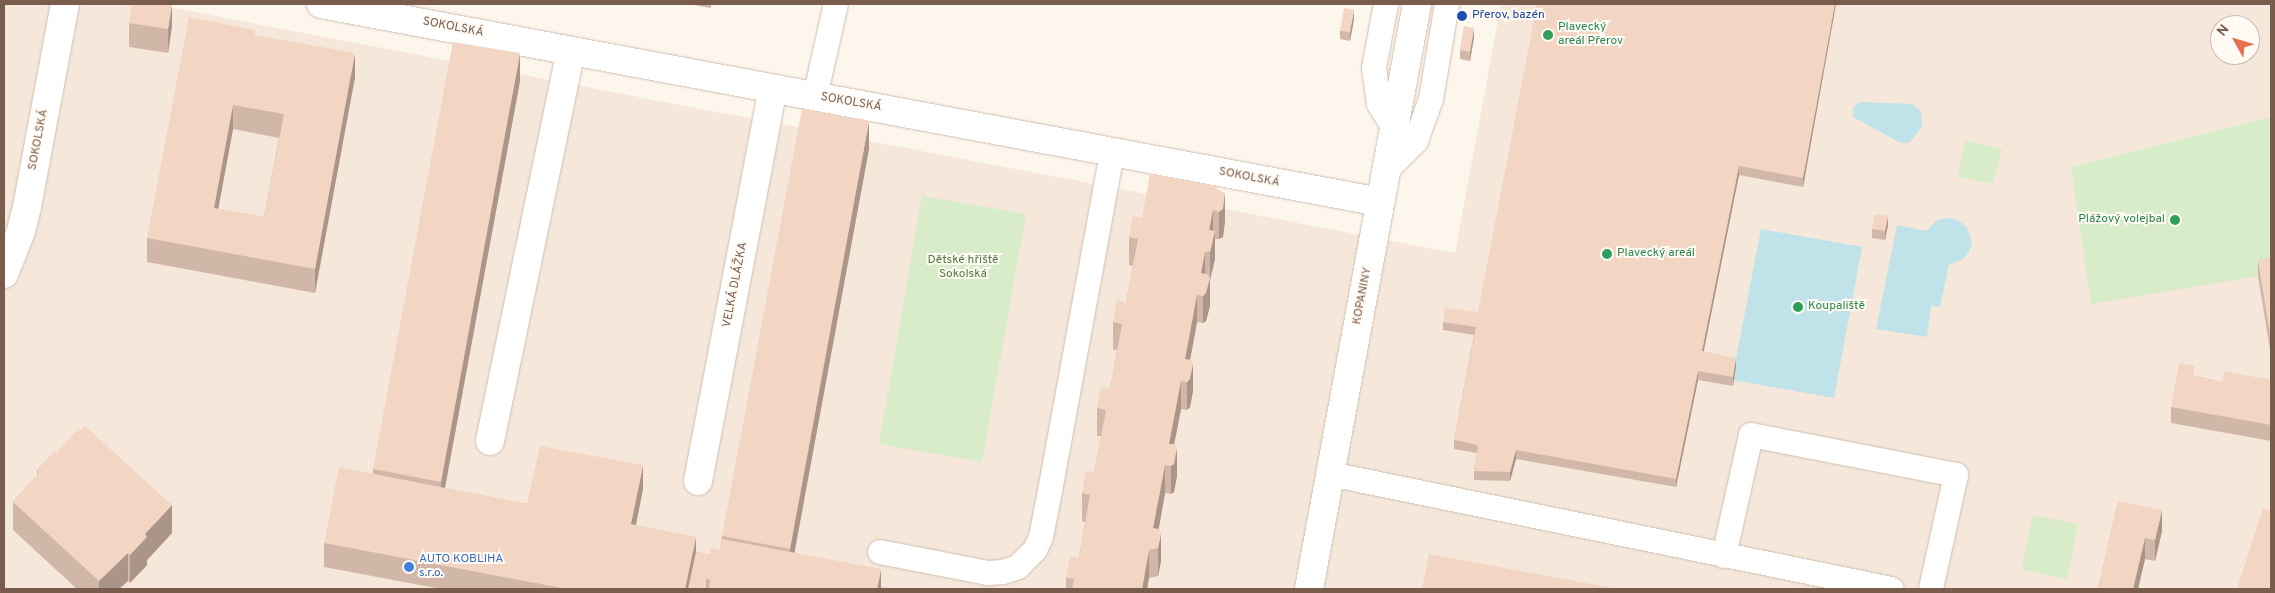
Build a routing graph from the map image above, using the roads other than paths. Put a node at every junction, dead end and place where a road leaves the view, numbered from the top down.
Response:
1 (65, 4) edge
2 (321, 4) edge
3 (836, 4) edge
4 (1386, 4) edge
5 (1417, 4) edge
6 (1447, 4) edge
7 (571, 51) junction
8 (773, 89) junction
9 (816, 97) junction
10 (1394, 128) junction
11 (1112, 152) junction
12 (1386, 170) junction
13 (1380, 202) junction
14 (4, 274) edge
15 (490, 441) dead end
16 (1330, 474) junction
17 (698, 480) dead end
18 (880, 552) dead end
19 (1724, 556) junction
20 (1309, 589) edge
21 (1891, 589) edge
22 (1931, 589) edge

1 - 14 street, SOKOLSKÁ
2 - 7 street, SOKOLSKÁ
3 - 9 lane
4 - 10 lane
5 - 10 street, KOPANINY
6 - 12 lane
7 - 8 street, SOKOLSKÁ
7 - 15 street
8 - 9 street, SOKOLSKÁ
8 - 17 street, VELKÁ DLÁŽKA
9 - 11 street, SOKOLSKÁ
10 - 12 street, KOPANINY
11 - 13 street, SOKOLSKÁ
11 - 18 lane
12 - 13 street, KOPANINY
13 - 16 street, KOPANINY
16 - 19 lane
16 - 20 street, KOPANINY
19 - 21 lane
19 - 22 lane

